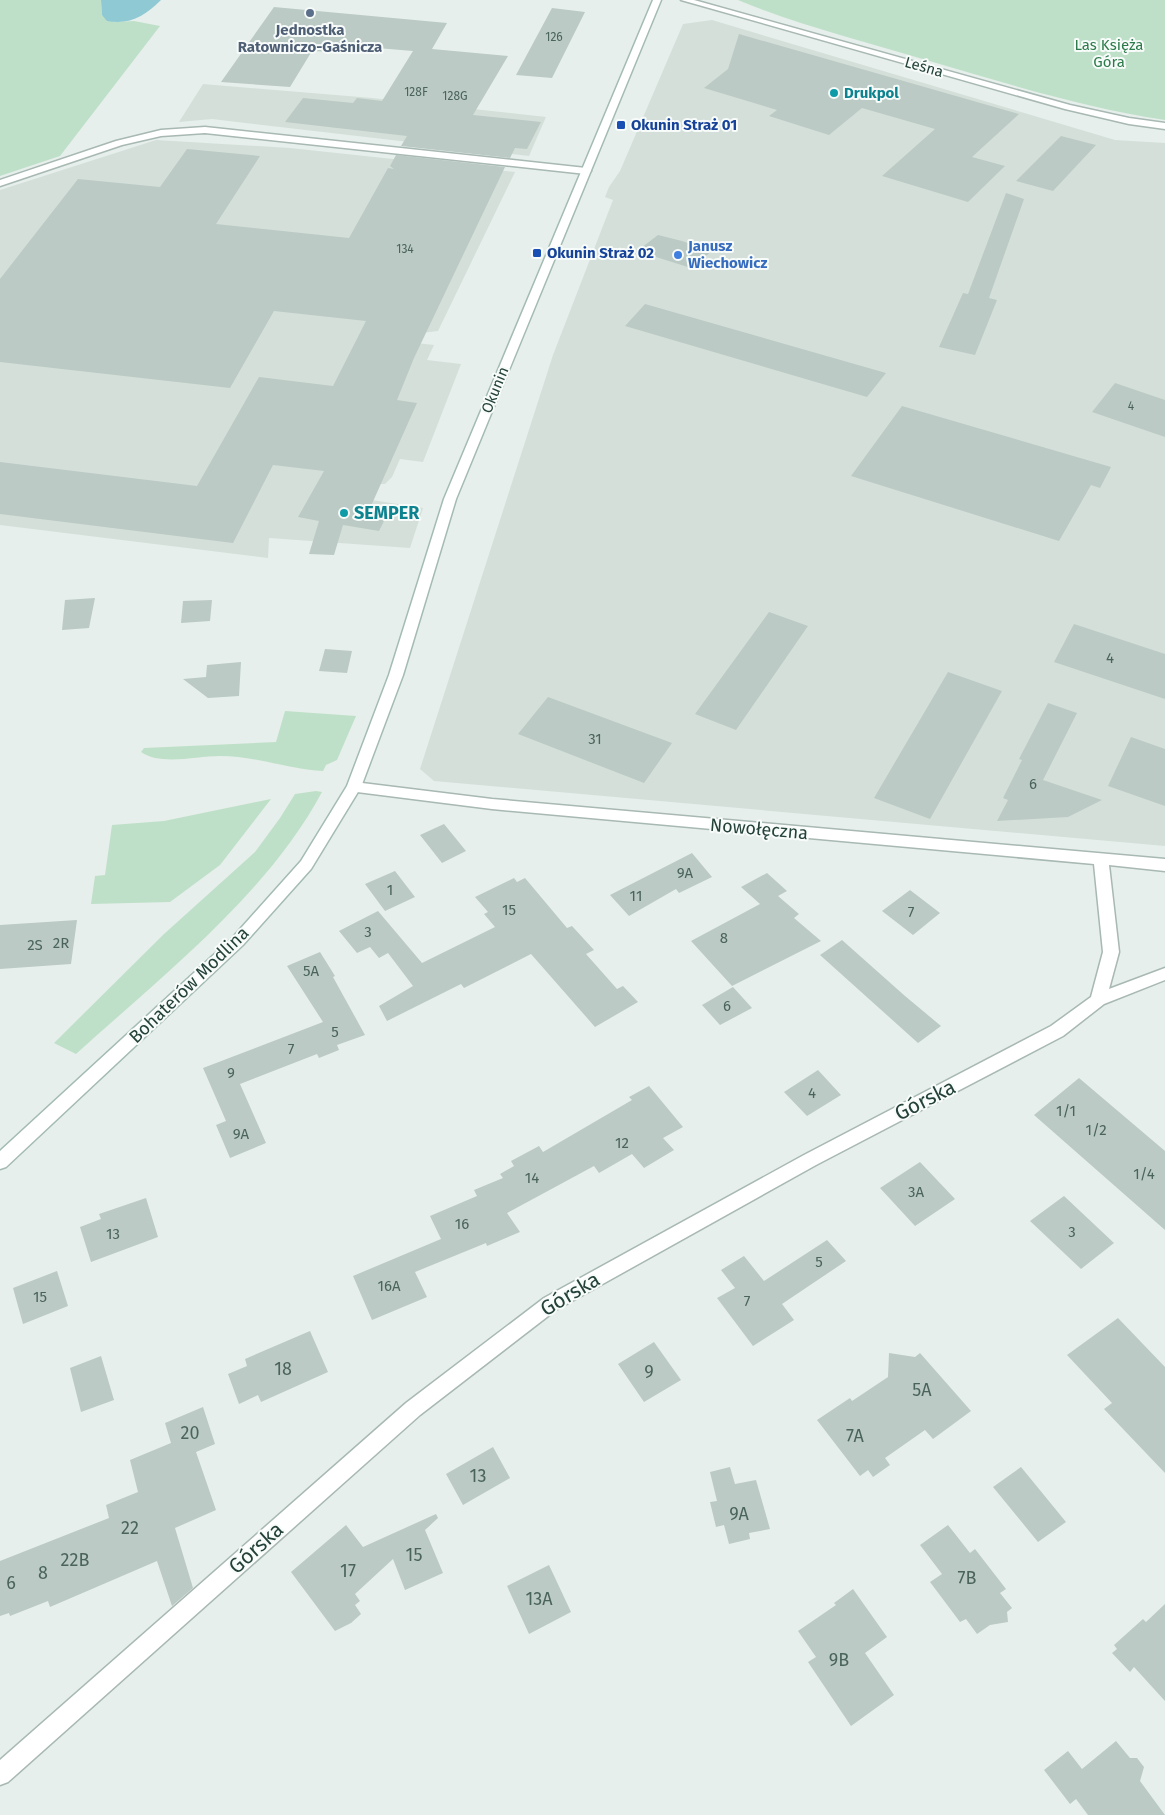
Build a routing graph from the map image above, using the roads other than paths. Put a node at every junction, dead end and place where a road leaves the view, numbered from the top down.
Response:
1 (657, 0) edge
2 (685, 0) edge
3 (1165, 126) edge
4 (586, 171) junction
5 (0, 183) edge
6 (354, 787) junction
7 (1101, 861) junction
8 (1165, 865) edge
9 (1165, 974) edge
10 (1098, 1000) junction
11 (0, 1162) edge
12 (0, 1774) edge

1 - 4 street, Okunin
2 - 3 street, Leśna
4 - 5 street
4 - 6 street, Okunin
6 - 7 street, Nowołęczna
6 - 11 street, Bohaterów Modlina
7 - 8 street, Nowołęczna
7 - 10 street
9 - 10 street, Górska
10 - 12 street, Górska

